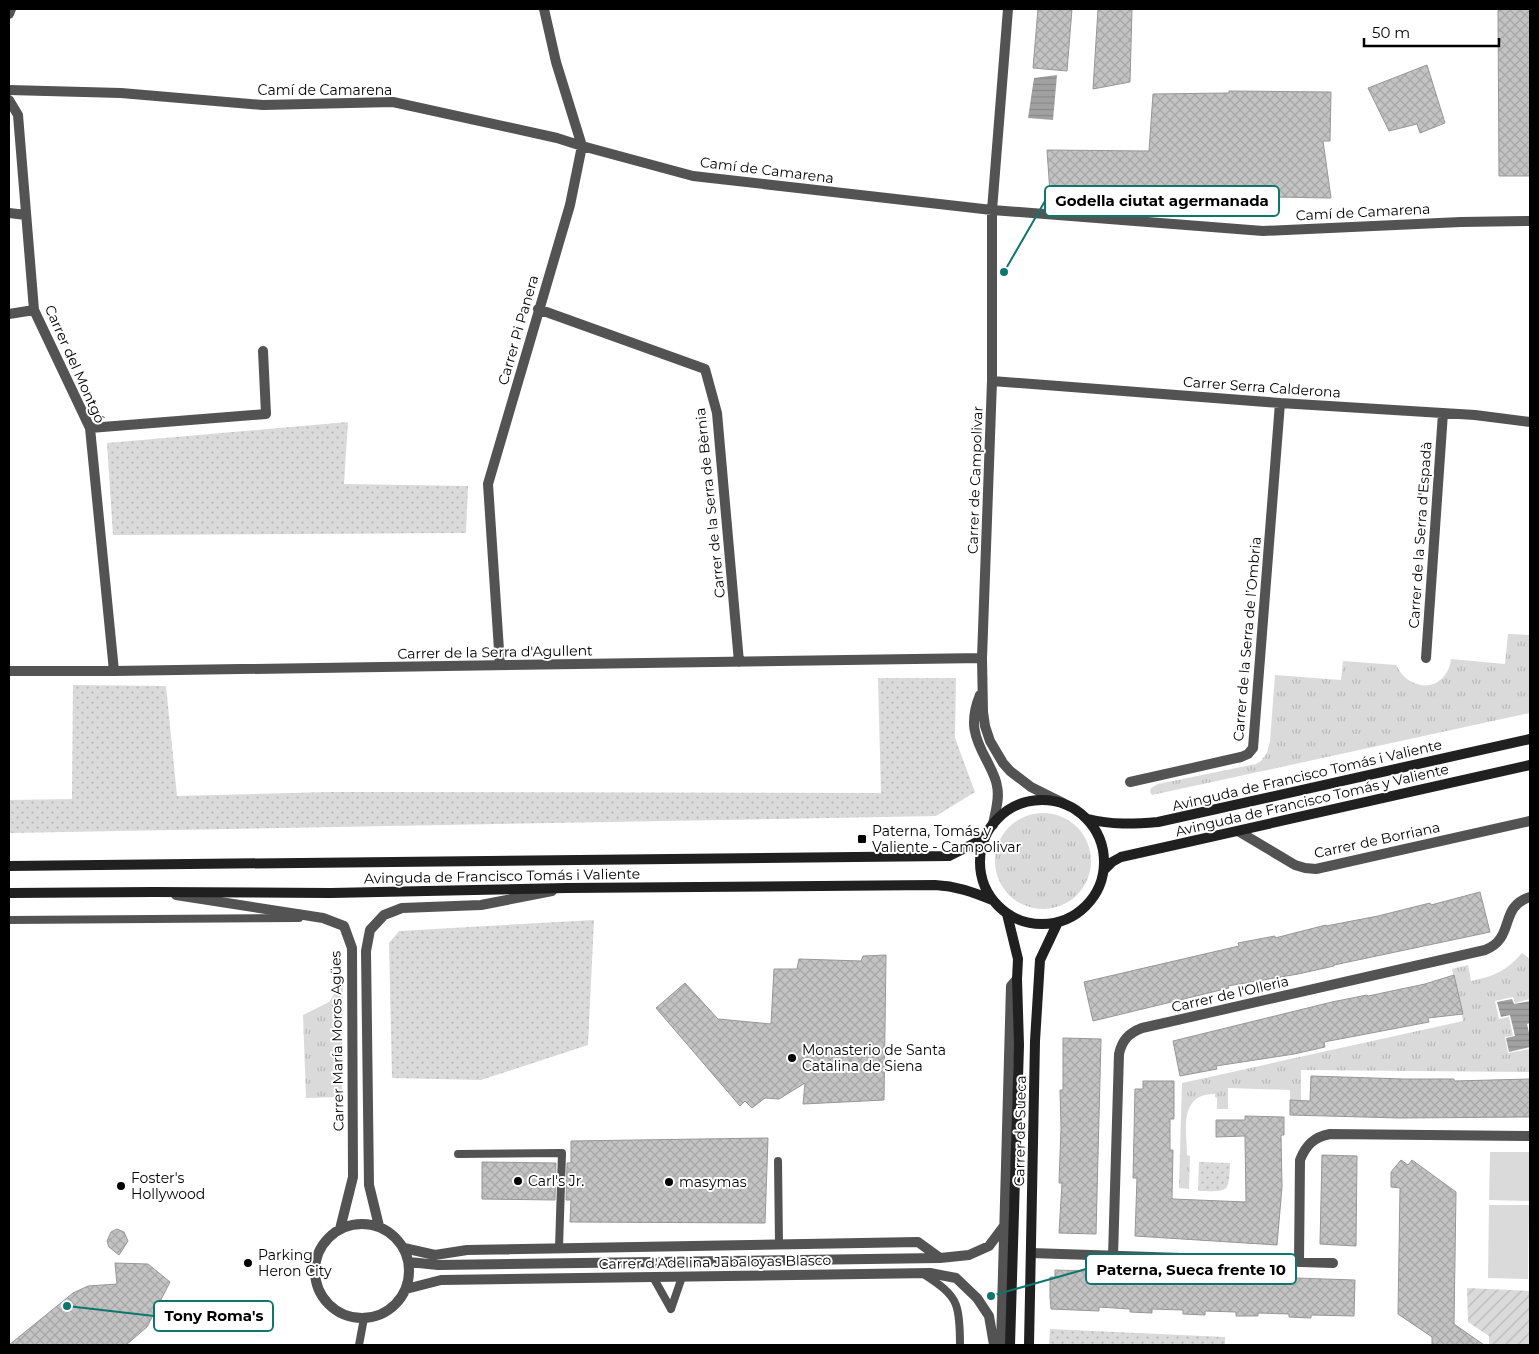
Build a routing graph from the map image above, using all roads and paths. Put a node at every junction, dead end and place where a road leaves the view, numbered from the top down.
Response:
1 (10, 9) edge
2 (544, 9) edge
3 (1008, 9) edge
4 (9, 14) edge
5 (9, 90) edge
6 (9, 100) edge
7 (582, 146) junction
8 (992, 210) junction
9 (9, 213) edge
10 (26, 215) junction
11 (1530, 222) edge
12 (34, 310) junction
13 (538, 310) junction
14 (9, 314) edge
15 (263, 351) dead end
16 (992, 381) junction
17 (1280, 403) junction
18 (1443, 413) junction
19 (1530, 422) edge
20 (90, 428) junction
21 (982, 658) junction
22 (1426, 658) dead end
23 (739, 662) junction
24 (500, 665) junction
25 (9, 671) edge
26 (114, 671) junction
27 (982, 690) junction
28 (1530, 740) edge
29 (1530, 765) edge
30 (1130, 782) dead end
31 (1064, 803) junction
32 (1088, 819) junction
33 (1530, 821) edge
34 (992, 824) junction
35 (1238, 830) junction
36 (985, 838) junction
37 (9, 866) edge
38 (1104, 870) junction
39 (567, 888) junction
40 (153, 892) junction
41 (9, 893) edge
42 (1530, 897) edge
43 (992, 900) junction
44 (1007, 914) junction
45 (323, 918) junction
46 (9, 920) edge
47 (1058, 922) junction
48 (1017, 979) junction
49 (1530, 1136) edge
50 (458, 1154) dead end
51 (778, 1161) dead end
52 (378, 1226) junction
53 (1004, 1226) junction
54 (340, 1229) junction
55 (779, 1244) junction
56 (404, 1248) junction
57 (559, 1248) junction
58 (1031, 1253) junction
59 (1113, 1256) junction
60 (940, 1258) junction
61 (409, 1262) junction
62 (1299, 1262) junction
63 (1333, 1263) dead end
64 (922, 1273) junction
65 (653, 1277) junction
66 (682, 1277) junction
67 (406, 1289) junction
68 (364, 1318) junction
69 (359, 1345) edge
70 (960, 1345) edge
71 (994, 1345) edge
72 (1001, 1345) edge
73 (1010, 1345) edge
74 (1028, 1345) edge

1 - 4 street
2 - 7 street, Carrer Pi Panera
3 - 8 street, Carrer de Campolivar
5 - 7 street, Camí de Camarena
6 - 10 street, Carrer del Montgó
7 - 8 street, Camí de Camarena
7 - 13 street, Carrer Pi Panera
8 - 11 street, Camí de Camarena
8 - 16 street, Carrer de Campolivar
9 - 10 street
10 - 12 street, Carrer del Montgó
12 - 14 street
12 - 20 street, Carrer del Montgó
13 - 23 street, Carrer de la Serra de Bèrnia
13 - 24 street, Carrer Pi Panera
15 - 20 street
16 - 17 street, Carrer Serra Calderona
16 - 21 street, Carrer de Campolivar
17 - 18 street, Carrer Serra Calderona
17 - 30 street, Carrer de la Serra de l’Ombria
18 - 19 street, Carrer Serra Calderona
18 - 22 street, Carrer de la Serra d'Espadà
20 - 26 street, Carrer del Montgó
21 - 23 street, Carrer de la Serra d'Agullent
21 - 27 street, Carrer de Campolivar
23 - 24 street, Carrer de la Serra d'Agullent
24 - 26 street, Carrer de la Serra d'Agullent
25 - 26 street, Carrer de la Serra d'Agullent
27 - 31 street, Carrer de Campolivar
27 - 34 street, Carrer de Campolivar
28 - 32 main road, Avinguda de Francisco Tomás i Valiente
29 - 35 main road, Avinguda de Francisco Tomás y Valiente
31 - 32 main road
31 - 34 main road
32 - 38 main road
33 - 35 street, Carrer de Borriana
34 - 36 main road
35 - 38 main road, Avinguda de Francisco Tomás y Valiente
36 - 37 main road, Avinguda de Francisco Tomás i Valiente
36 - 43 main road
38 - 47 main road
39 - 40 main road, Avinguda de Francisco Tomás i Valiente
39 - 43 main road, Avinguda de Francisco Tomás i Valiente
39 - 52 street
40 - 41 main road, Avinguda de Francisco Tomás i Valiente
40 - 45 street, Carrer María Moros Agües
42 - 59 street, Carrer de l'Olleria
43 - 44 main road
44 - 47 main road
44 - 48 main road, Carrer de Sueca
45 - 46 lane
45 - 54 street, Carrer María Moros Agües
47 - 58 main road, Carrer de Sueca
48 - 53 street, Carrer de Sueca
48 - 73 main road, Carrer de Sueca
49 - 62 street
50 - 57 lane
51 - 55 lane
52 - 54 street
52 - 56 street
53 - 60 street, Carrer d'Adelina Jabaloyas Blasco
53 - 72 street, Carrer de Sueca
54 - 68 street
55 - 57 street, Carrer d'Adelina Jabaloyas Blasco
55 - 60 street, Carrer d'Adelina Jabaloyas Blasco
56 - 57 street, Carrer d'Adelina Jabaloyas Blasco
56 - 61 street
58 - 59 street
58 - 74 main road, Carrer de Sueca
59 - 62 street
60 - 61 street, Carrer d'Adelina Jabaloyas Blasco
61 - 67 street
62 - 63 street
64 - 66 street, Carrer d'Adelina Jabaloyas Blasco
64 - 70 lane
64 - 71 street, Carrer d'Adelina Jabaloyas Blasco
65 - 66 street, Carrer d'Adelina Jabaloyas Blasco
65 - 66 lane
65 - 67 street, Carrer d'Adelina Jabaloyas Blasco
67 - 68 street
68 - 69 lane

